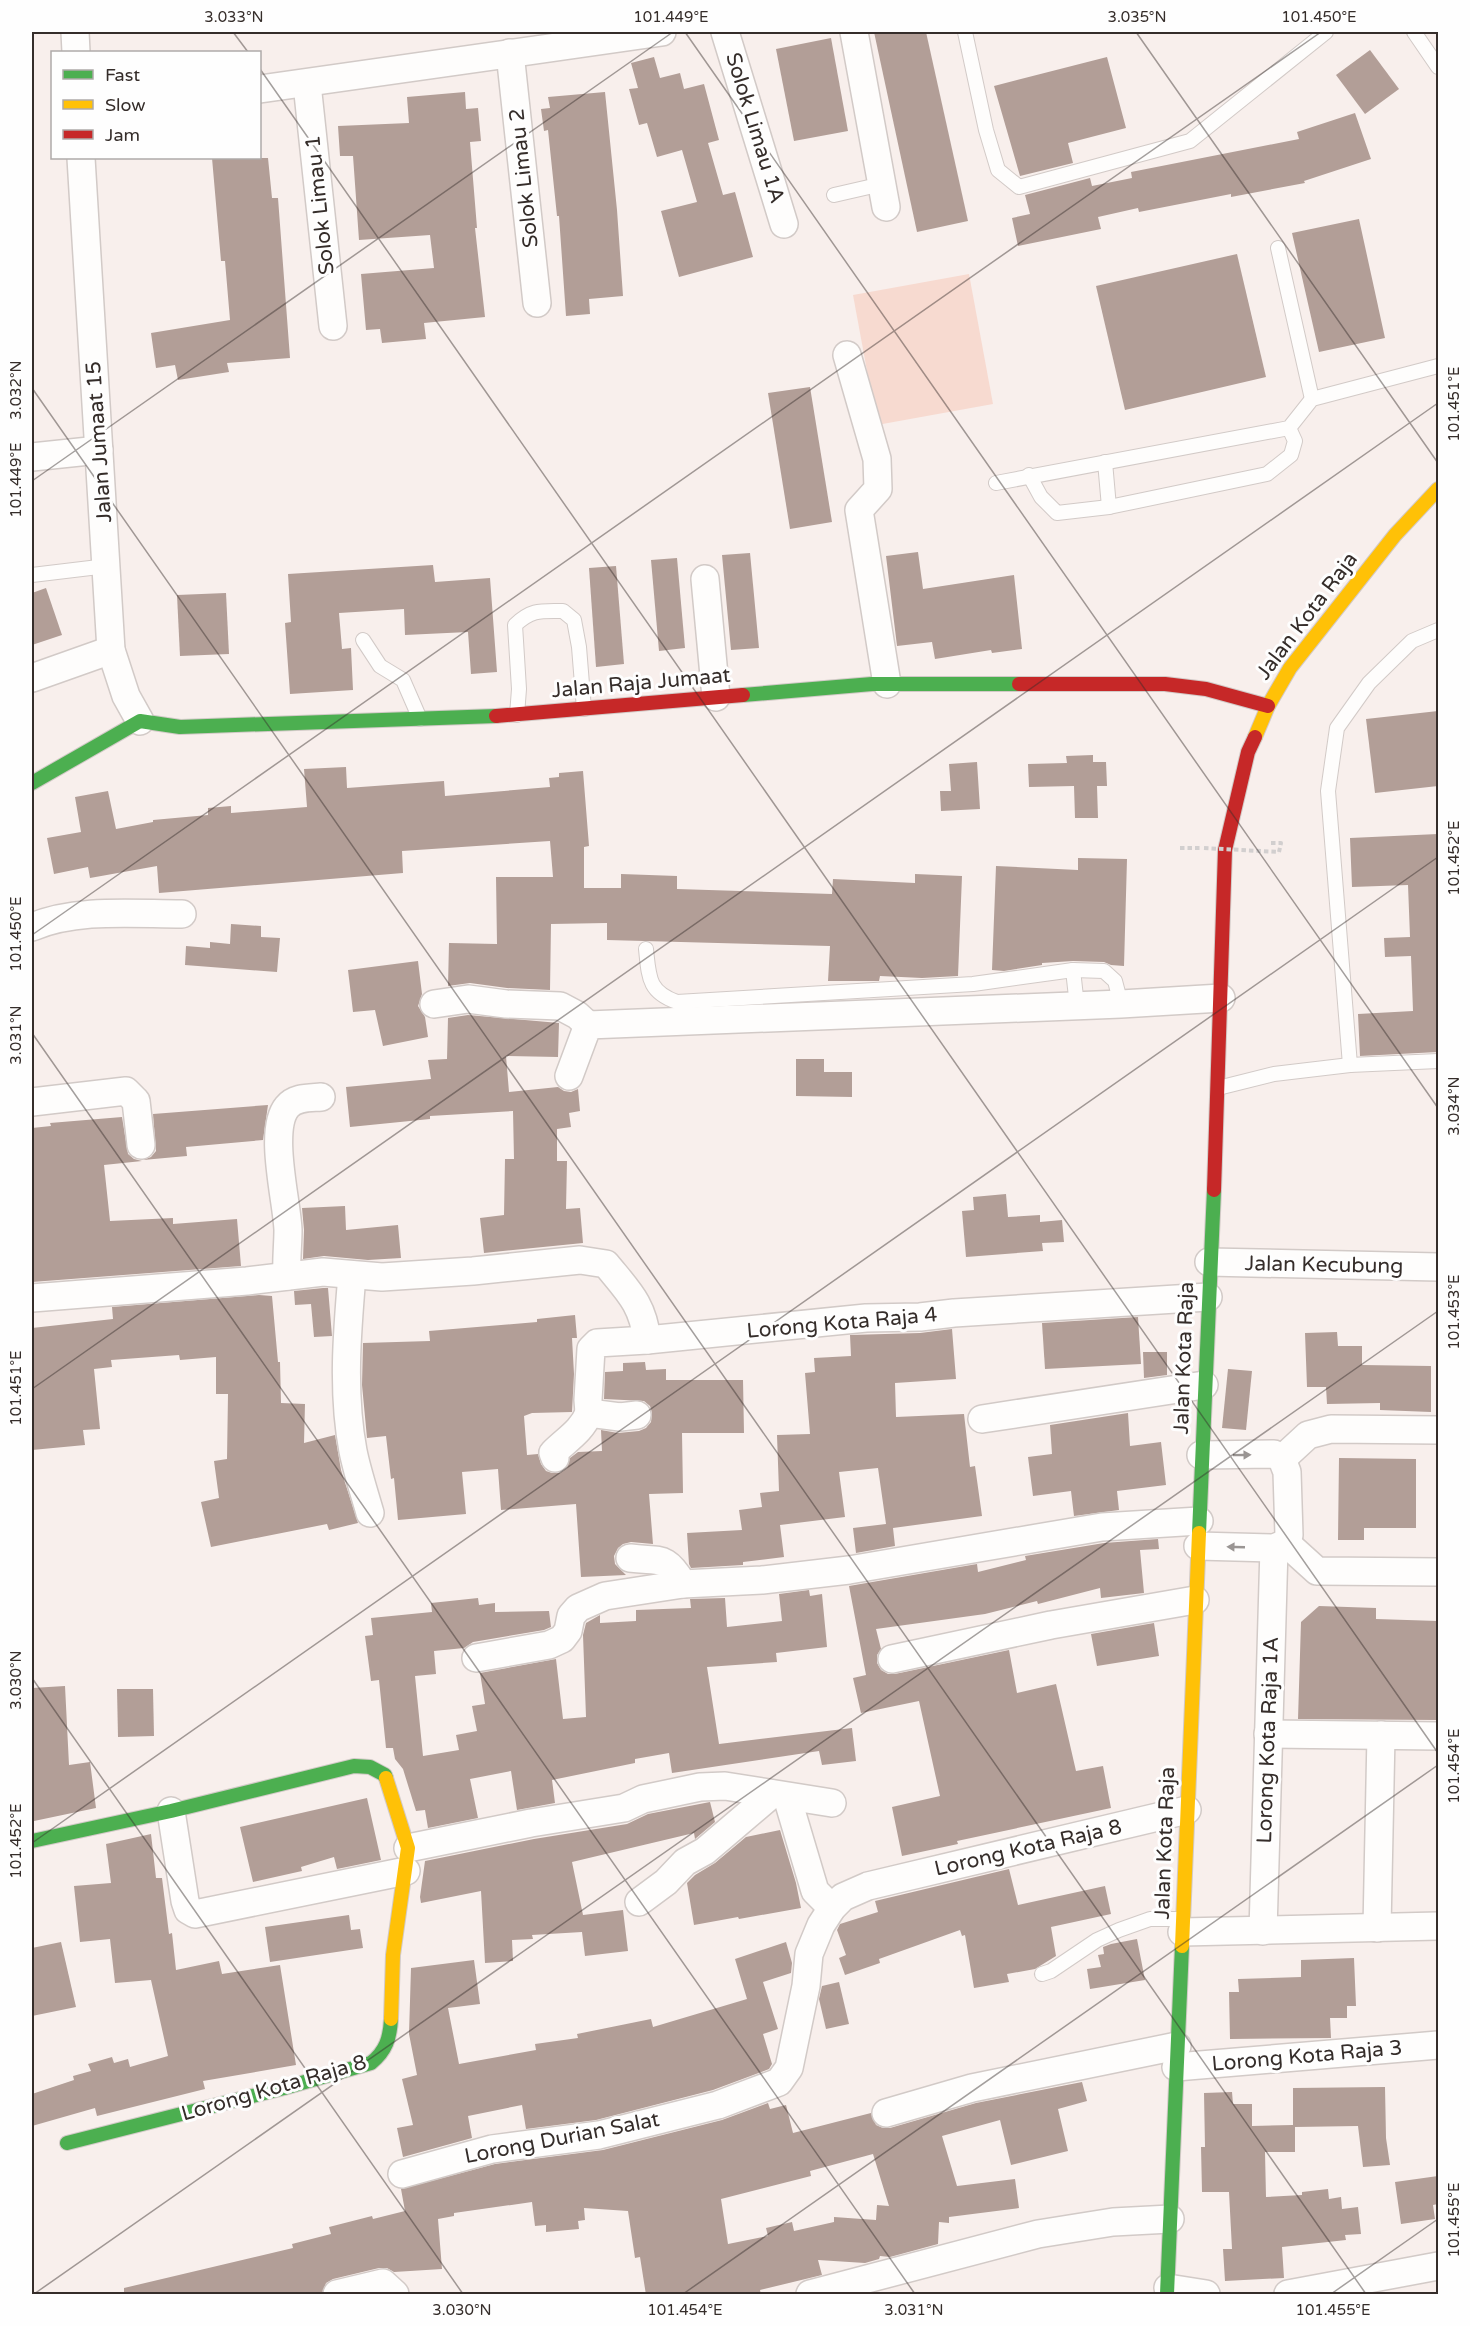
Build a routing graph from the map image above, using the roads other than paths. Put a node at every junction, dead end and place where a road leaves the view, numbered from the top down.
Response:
1 (75, 32) edge
2 (662, 32) edge
3 (725, 32) edge
4 (854, 32) edge
5 (965, 32) edge
6 (1326, 32) edge
7 (1414, 32) edge
8 (76, 51) edge
9 (510, 53) junction
10 (1438, 67) edge
11 (307, 84) junction
12 (261, 89) edge
13 (81, 159) edge
14 (834, 195) dead end
15 (884, 195) joint
16 (784, 224) dead end
17 (1278, 248) dead end
18 (537, 303) dead end
19 (333, 326) dead end
20 (847, 355) dead end
21 (1438, 366) edge
22 (1312, 399) junction
23 (1290, 428) junction
24 (99, 450) junction
25 (32, 457) edge
26 (1105, 462) junction
27 (1029, 475) junction
28 (996, 483) dead end
29 (1438, 489) edge
30 (1109, 507) junction
31 (107, 566) junction
32 (32, 575) edge
33 (705, 579) dead end
34 (1438, 630) edge
35 (363, 640) dead end
36 (111, 650) junction
37 (32, 678) edge
38 (887, 684) junction
39 (716, 698) junction
40 (1268, 706) junction
41 (584, 709) junction
42 (517, 715) junction
43 (420, 719) junction
44 (140, 721) junction
45 (32, 783) edge
46 (182, 914) dead end
47 (32, 927) edge
48 (646, 948) dead end
49 (1073, 970) junction
50 (1221, 998) junction
51 (434, 1004) dead end
52 (1121, 1004) junction
53 (1077, 1006) junction
54 (588, 1025) junction
55 (1438, 1062) edge
56 (1350, 1065) junction
57 (569, 1076) dead end
58 (1218, 1088) junction
59 (321, 1098) dead end
60 (32, 1101) edge
61 (141, 1145) dead end
62 (1209, 1262) junction
63 (1438, 1267) edge
64 (352, 1275) junction
65 (287, 1276) junction
66 (1208, 1297) junction
67 (32, 1298) edge
68 (647, 1340) junction
69 (1204, 1385) junction
70 (589, 1413) junction
71 (637, 1415) dead end
72 (981, 1419) dead end
73 (1438, 1430) edge
74 (1202, 1455) junction
75 (555, 1458) dead end
76 (1282, 1459) junction
77 (370, 1513) dead end
78 (1198, 1533) junction
79 (1280, 1546) junction
80 (630, 1558) dead end
81 (1438, 1572) edge
82 (683, 1584) junction
83 (1195, 1600) junction
84 (476, 1658) dead end
85 (892, 1659) dead end
86 (1268, 1734) junction
87 (1382, 1735) junction
88 (1438, 1736) edge
89 (779, 1796) junction
90 (831, 1803) dead end
91 (1187, 1810) junction
92 (171, 1811) junction
93 (32, 1841) edge
94 (407, 1859) junction
95 (868, 1886) joint
96 (639, 1902) dead end
97 (832, 1908) junction
98 (1182, 1925) junction
99 (1438, 1926) edge
100 (1377, 1928) junction
101 (1263, 1931) junction
102 (1042, 1974) dead end
103 (1438, 2045) edge
104 (1177, 2056) junction
105 (886, 2113) dead end
106 (67, 2142) dead end
107 (402, 2174) dead end
108 (1170, 2219) junction
109 (1438, 2266) edge
110 (1167, 2291) edge
111 (337, 2295) edge
112 (395, 2295) edge
113 (810, 2295) edge
114 (1206, 2295) edge
115 (1288, 2295) edge

1 - 8 street
2 - 9 street
3 - 16 street, Solok Limau 1A
4 - 15 street
5 - 6 lane
7 - 10 lane
9 - 11 street
9 - 18 street, Solok Limau 2
11 - 12 street
11 - 19 street, Solok Limau 1
13 - 24 street, Jalan Jumaat 15
14 - 15 lane
17 - 22 lane
20 - 38 street
21 - 22 lane
22 - 23 lane
23 - 26 lane
23 - 30 lane
24 - 25 street
24 - 31 street, Jalan Jumaat 15
26 - 27 lane
26 - 30 lane
27 - 28 lane
27 - 30 lane
29 - 40 street, Jalan Kota Raja
31 - 32 lane
31 - 36 street, Jalan Jumaat 15
33 - 39 street
34 - 56 lane
35 - 43 lane
36 - 37 street
36 - 44 street, Jalan Jumaat 15
38 - 39 street, Jalan Raja Jumaat
38 - 40 street, Jalan Raja Jumaat
39 - 41 street, Jalan Raja Jumaat
40 - 50 street, Jalan Kota Raja
41 - 42 street, Jalan Raja Jumaat
41 - 42 lane
42 - 43 street, Jalan Raja Jumaat
43 - 44 street, Jalan Raja Jumaat
44 - 45 street
46 - 47 street
48 - 49 lane
49 - 52 lane
49 - 53 lane
50 - 52 street
50 - 58 street, Jalan Kota Raja
51 - 54 street
52 - 53 street
53 - 54 street
54 - 57 street
55 - 56 lane
56 - 58 lane
58 - 62 street, Jalan Kota Raja
59 - 65 street
60 - 61 street
62 - 63 street, Jalan Kecubung
62 - 66 street, Jalan Kota Raja
64 - 65 street
64 - 68 street
64 - 77 street
65 - 67 street
66 - 68 street, Lorong Kota Raja 4
66 - 69 street, Jalan Kota Raja
68 - 70 street, Lorong Kota Raja 4
69 - 72 street
69 - 74 street, Jalan Kota Raja
70 - 71 street
70 - 75 street
73 - 76 street
74 -> 76 street
74 - 78 street, Jalan Kota Raja
76 - 79 street, Lorong Kota Raja 1A
79 -> 78 street
78 - 82 street
78 - 83 street, Jalan Kota Raja
79 - 81 street
79 - 86 street, Lorong Kota Raja 1A
80 - 82 street
82 - 84 street
83 - 85 street
83 - 91 street, Jalan Kota Raja
86 - 87 street
86 - 101 street, Lorong Kota Raja 1A
87 - 88 street
87 - 100 street
89 - 90 street
89 - 94 street
89 - 96 street
89 - 97 street
91 - 95 street, Lorong Kota Raja 8
91 - 98 street, Jalan Kota Raja
92 - 93 street, Lorong Kota Raja 8
92 - 94 street, Lorong Kota Raja 8
92 - 94 street
94 - 106 street, Lorong Kota Raja 8
95 - 97 street, Lorong Durian Salat
97 - 107 street, Lorong Durian Salat
98 - 101 street
98 - 102 lane
98 - 104 street, Jalan Kota Raja
99 - 100 street
100 - 101 street
103 - 104 street, Lorong Kota Raja 3
104 - 105 street, Lorong Kota Raja 3
104 - 108 street, Jalan Kota Raja
108 - 110 street, Jalan Kota Raja
108 - 113 street
109 - 115 street
110 - 114 street
111 - 112 street

